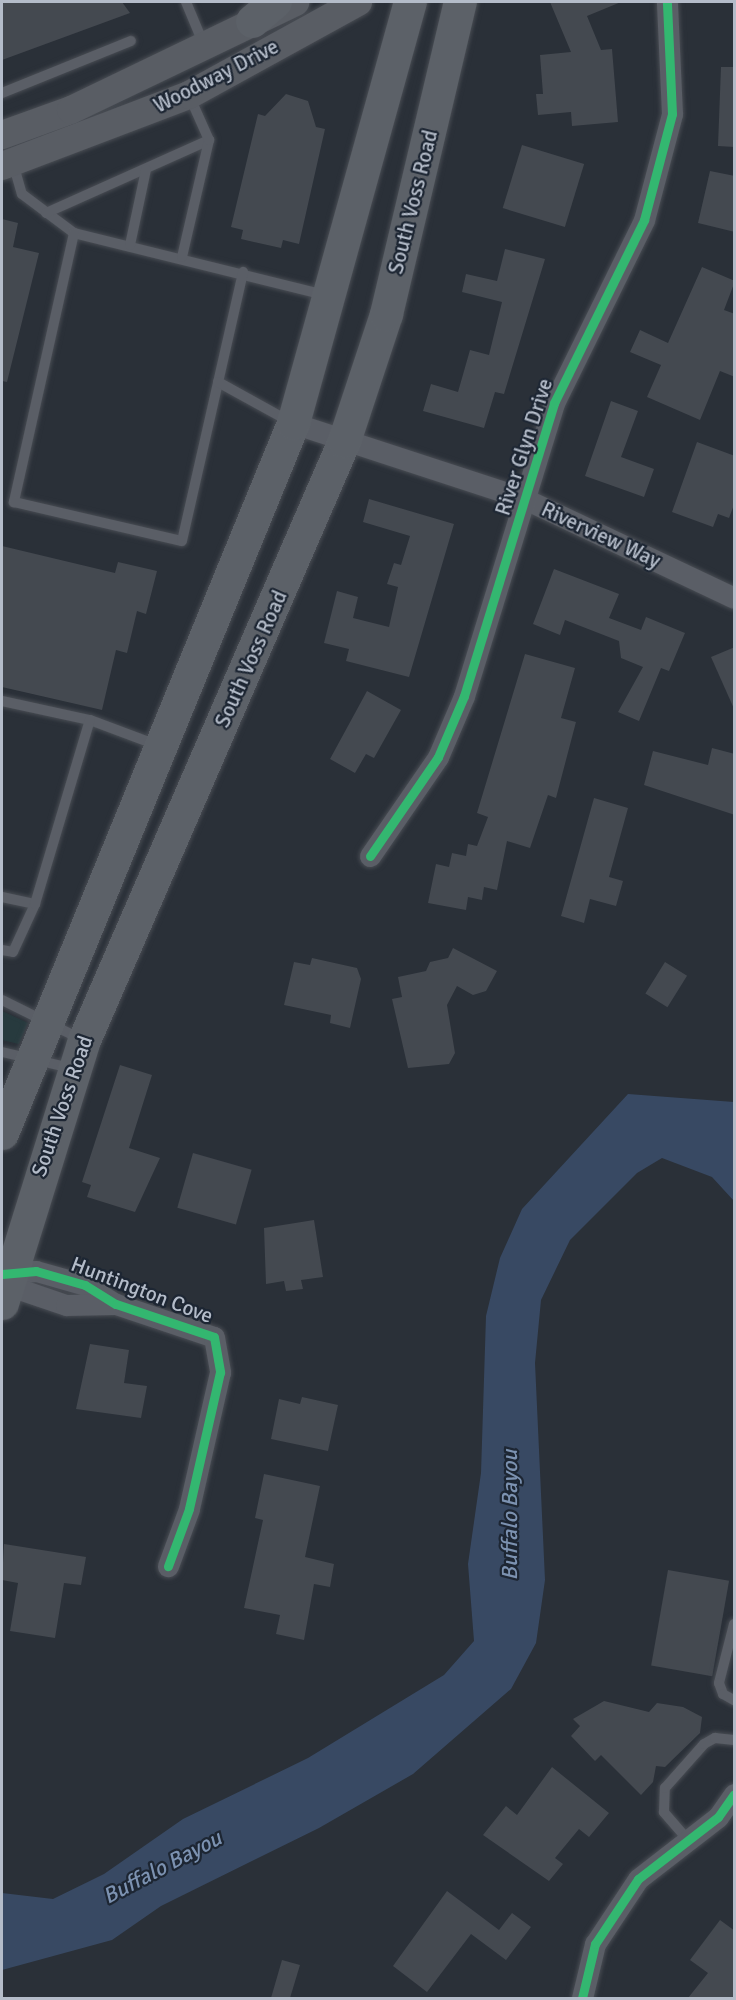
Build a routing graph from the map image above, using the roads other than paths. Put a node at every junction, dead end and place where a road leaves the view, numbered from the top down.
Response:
1 (186, 2) edge
2 (295, 2) edge
3 (358, 2) edge
4 (410, 2) edge
5 (460, 2) edge
6 (667, 2) edge
7 (263, 11) edge
8 (130, 41) dead end
9 (204, 46) junction
10 (2, 93) edge
11 (189, 95) junction
12 (2, 136) edge
13 (209, 140) junction
14 (7, 164) edge
15 (146, 170) junction
16 (46, 213) junction
17 (74, 233) junction
18 (130, 245) junction
19 (182, 257) junction
20 (243, 272) junction
21 (328, 296) junction
22 (218, 382) junction
23 (293, 423) junction
24 (344, 441) junction
25 (525, 499) junction
26 (735, 598) edge
27 (2, 701) edge
28 (90, 720) junction
29 (158, 745) junction
30 (205, 765) junction
31 (370, 856) dead end
32 (2, 897) edge
33 (35, 904) junction
34 (2, 950) edge
35 (2, 1000) edge
36 (45, 1019) junction
37 (16, 1055) edge
38 (78, 1055) junction
39 (2, 1133) edge
40 (4, 1284) edge
41 (168, 1566) dead end
42 (735, 1624) edge
43 (735, 1700) edge
44 (735, 1740) edge
45 (735, 1794) edge
46 (688, 1840) junction
47 (582, 1998) edge

1 - 9 lane
2 - 7 main road, Woodway Drive
3 - 11 main road, Woodway Drive
4 - 21 main road
5 - 24 main road, South Voss Road
6 - 25 street, River Glyn Drive
7 - 9 main road, Woodway Drive
8 - 10 lane
9 - 12 main road, Woodway Drive
11 - 13 lane
11 - 14 main road, Woodway Drive
12 - 14 main road
13 - 15 lane
13 - 19 lane
14 - 16 lane
15 - 16 lane
15 - 18 lane
16 - 17 lane
17 - 18 lane
17 - 22 lane
18 - 19 lane
19 - 20 lane
20 - 21 lane
20 - 22 lane
21 - 23 main road
22 - 23 lane
23 - 24 street, Riverview Way
23 - 29 main road
24 - 25 street, Riverview Way
24 - 30 main road, South Voss Road
25 - 26 street, Riverview Way
25 - 31 street, River Glyn Drive
27 - 28 lane
28 - 29 lane
28 - 33 lane
29 - 30 main road
29 - 36 main road
30 - 38 main road, South Voss Road
32 - 33 lane
33 - 34 lane
35 - 36 lane
36 - 37 main road
36 - 38 lane
37 - 38 lane
37 - 39 main road
38 - 40 main road, South Voss Road
40 - 41 street, Huntington Cove
42 - 43 lane
44 - 46 lane
45 - 46 street
46 - 47 street

